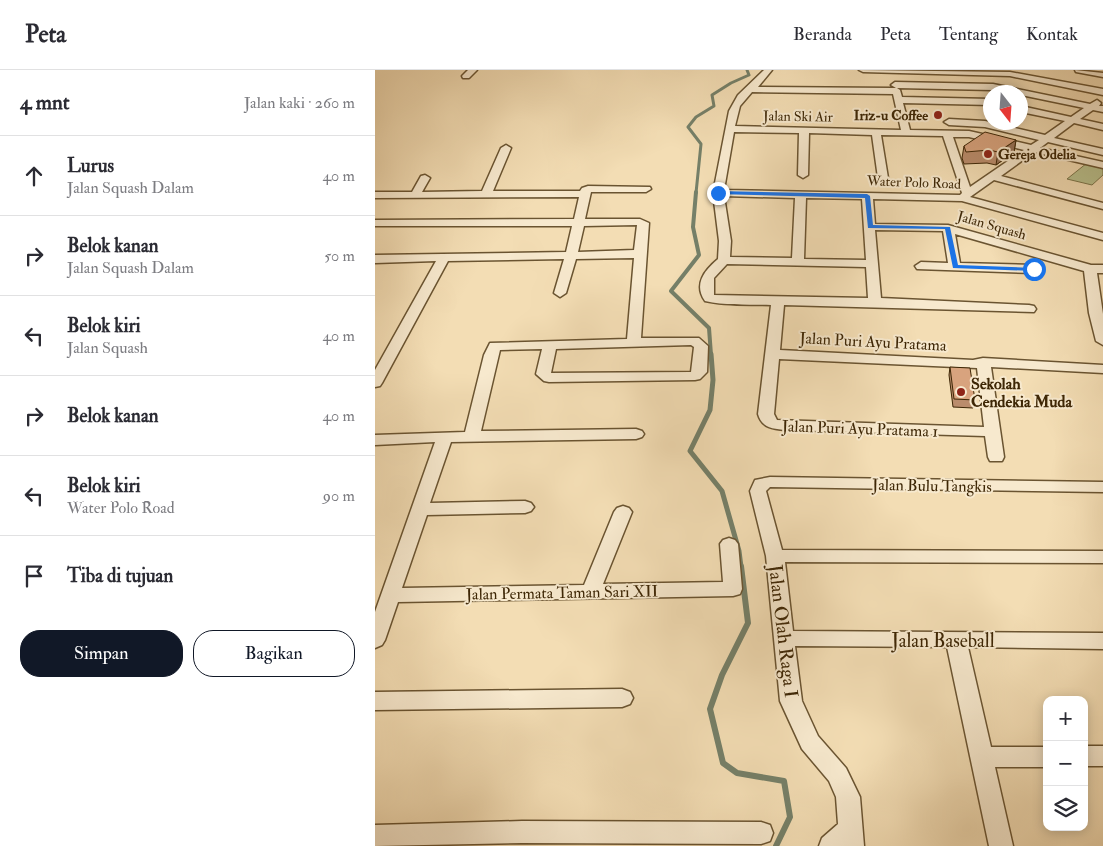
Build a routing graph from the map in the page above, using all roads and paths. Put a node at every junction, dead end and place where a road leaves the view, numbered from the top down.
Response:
1 (473, 70) edge
2 (768, 70) edge
3 (863, 70) edge
4 (892, 70) edge
5 (1079, 70) edge
6 (1103, 74) edge
7 (465, 76) dead end
8 (749, 88) junction
9 (897, 92) junction
10 (1103, 92) edge
11 (1103, 99) edge
12 (983, 101) edge
13 (1092, 107) junction
14 (1103, 109) edge
15 (1028, 110) edge
16 (1074, 120) junction
17 (939, 122) dead end
18 (1103, 127) edge
19 (730, 129) junction
20 (804, 130) junction
21 (876, 132) junction
22 (906, 132) junction
23 (947, 133) junction
24 (1047, 139) junction
25 (506, 148) dead end
26 (1033, 148) junction
27 (1103, 152) edge
28 (1103, 165) edge
29 (803, 175) dead end
30 (994, 177) junction
31 (425, 178) dead end
32 (883, 178) dead end
33 (646, 190) dead end
34 (718, 193) junction
35 (486, 194) junction
36 (585, 194) junction
37 (375, 195) edge
38 (415, 195) junction
39 (801, 195) junction
40 (867, 196) junction
41 (965, 196) junction
42 (1103, 206) edge
43 (579, 221) junction
44 (375, 223) edge
45 (870, 227) junction
46 (948, 228) junction
47 (1103, 237) edge
48 (639, 254) junction
49 (571, 256) junction
50 (444, 258) junction
51 (375, 259) edge
52 (724, 260) junction
53 (798, 262) junction
54 (873, 264) junction
55 (921, 266) dead end
56 (955, 267) junction
57 (1034, 269) dead end
58 (1097, 269) edge
59 (560, 294) dead end
60 (778, 301) junction
61 (875, 302) junction
62 (1029, 309) dead end
63 (1100, 313) edge
64 (1103, 341) edge
65 (633, 342) junction
66 (550, 345) junction
67 (772, 354) junction
68 (980, 364) junction
69 (1103, 369) edge
70 (1103, 375) edge
71 (375, 384) edge
72 (992, 432) junction
73 (636, 434) dead end
74 (472, 436) junction
75 (443, 438) junction
76 (375, 440) edge
77 (996, 457) dead end
78 (761, 484) joint
79 (1103, 487) edge
80 (525, 507) dead end
81 (420, 509) junction
82 (623, 512) dead end
83 (729, 544) dead end
84 (775, 556) junction
85 (1103, 556) edge
86 (591, 592) junction
87 (391, 595) junction
88 (783, 638) junction
89 (375, 640) edge
90 (956, 640) junction
91 (1103, 641) edge
92 (622, 698) dead end
93 (375, 701) edge
94 (1088, 756) edge
95 (1103, 756) edge
96 (982, 757) junction
97 (1043, 757) edge
98 (761, 833) dead end
99 (375, 836) edge
100 (851, 837) edge
101 (831, 846) edge
102 (1001, 846) edge

1 - 7 street
2 - 8 street
3 - 4 street
4 - 9 street
4 - 10 street
5 - 6 street
8 - 9 street
8 - 19 street
9 - 12 street
9 - 13 street
9 - 22 street
11 - 13 street
13 - 14 street
13 - 16 street
15 - 16 street
16 - 18 street
16 - 24 street
17 - 24 street
19 - 20 street, Jalan Ski Air
19 - 34 street
20 - 21 street, Jalan Ski Air
20 - 29 street
21 - 22 street, Jalan Ski Air
21 - 32 street
22 - 23 street, Jalan Ski Air
23 - 26 street, Jalan Ski Air
23 - 41 street
24 - 26 street
24 - 27 street
25 - 35 street
26 - 28 street, Jalan Ski Air
26 - 30 street
30 - 41 street
30 - 42 street
31 - 38 street
33 - 36 street
34 - 39 street, Water Polo Road
34 - 52 street
35 - 36 street
35 - 38 street
36 - 43 street
37 - 38 street
39 - 40 street, Water Polo Road
39 - 53 street
40 - 41 street, Water Polo Road
40 - 45 street
41 - 47 street, Water Polo Road
43 - 44 street
43 - 48 street
43 - 49 street
45 - 46 street, Jalan Squash
45 - 54 street
46 - 56 street
46 - 58 street, Jalan Squash
48 - 49 street
48 - 65 street
49 - 50 street
49 - 59 street
50 - 51 street
50 - 71 street
52 - 53 street
52 - 60 street
53 - 54 street
54 - 61 street
55 - 56 street
56 - 57 street
58 - 63 street
60 - 61 street
60 - 67 street
61 - 62 street
63 - 64 street
65 - 66 street
65 - 66 street
66 - 74 street
67 - 68 street, Jalan Puri Ayu Pratama
67 - 72 street, Jalan Puri Ayu Pratama 1
68 - 69 street, Jalan Puri Ayu Pratama
68 - 70 street, Jalan Puri Ayu Pratama
68 - 72 street
72 - 77 street
73 - 74 street
74 - 75 street
75 - 76 street
75 - 81 street
78 - 79 street, Jalan Bulu Tangkis
78 - 84 street, Jalan Olah Raga I
80 - 81 street
81 - 87 street
82 - 86 street
83 - 86 street, Jalan Permata Taman Sari XII
84 - 85 street
84 - 88 street, Jalan Olah Raga I
86 - 87 street, Jalan Permata Taman Sari XII
87 - 89 street
88 - 90 street, Jalan Baseball
88 - 100 street, Jalan Olah Raga I
90 - 91 street, Jalan Baseball
90 - 96 street
92 - 93 street
94 - 95 street
96 - 97 street
96 - 102 street
98 - 99 street
100 - 101 street, Jalan Olah Raga I

